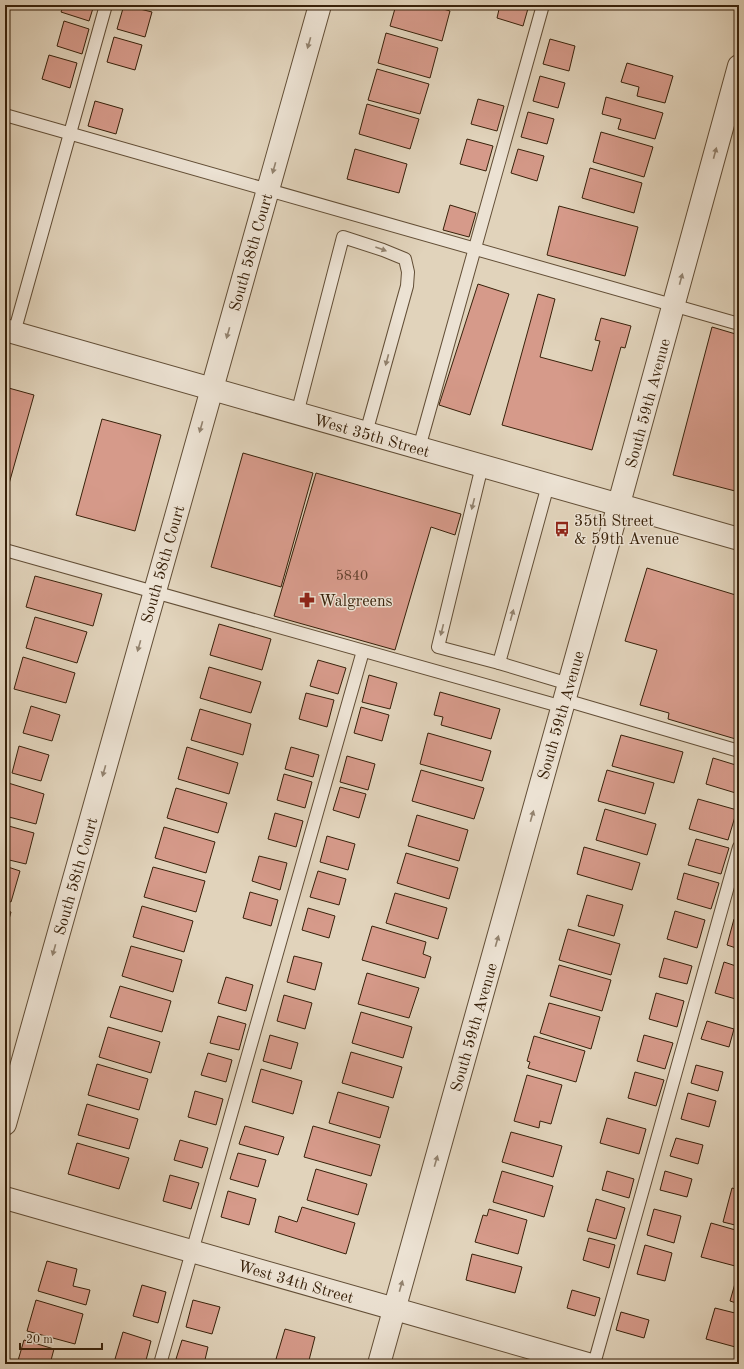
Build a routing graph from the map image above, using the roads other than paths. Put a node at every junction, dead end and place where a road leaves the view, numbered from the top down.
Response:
1 (106, 5) edge
2 (320, 5) edge
3 (543, 5) edge
4 (739, 66) edge
5 (5, 116) edge
6 (70, 134) junction
7 (268, 190) junction
8 (474, 248) junction
9 (674, 305) junction
10 (739, 324) edge
11 (9, 331) edge
12 (212, 389) junction
13 (297, 414) junction
14 (366, 433) junction
15 (419, 448) junction
16 (482, 466) junction
17 (548, 485) junction
18 (619, 505) junction
19 (739, 539) edge
20 (5, 550) edge
21 (155, 592) junction
22 (363, 651) junction
23 (499, 663) junction
24 (566, 697) junction
25 (739, 751) edge
26 (739, 847) edge
27 (5, 1124) edge
28 (5, 1198) edge
29 (192, 1252) junction
30 (395, 1309) junction
31 (160, 1364) edge
32 (379, 1364) edge
33 (588, 1364) edge
34 (594, 1364) edge

1 - 6 lane
2 -> 7 street, South 58th Court
3 - 8 lane
9 -> 4 street, South 59th Avenue
5 - 6 lane
6 - 7 lane
6 - 11 lane
7 - 8 lane
7 -> 12 street, South 58th Court
8 - 9 lane
8 - 15 lane
9 - 10 lane
9 - 18 street, South 59th Avenue
11 - 12 street, West 35th Street
12 - 13 street, West 35th Street
12 -> 21 street, South 58th Court
13 - 14 street, West 35th Street
13 -> 14 lane
14 - 15 street, West 35th Street
15 - 16 street, West 35th Street
16 - 17 street, West 35th Street
16 -> 23 lane
17 - 18 street, West 35th Street
23 -> 17 lane
18 - 19 street, West 35th Street
18 - 24 street, South 59th Avenue
20 - 21 lane
21 - 22 lane
21 -> 27 street, South 58th Court
22 - 24 lane
22 - 29 lane
23 - 24 lane
24 - 25 lane
30 -> 24 street, South 59th Avenue
26 - 34 lane
28 - 29 street, West 34th Street
29 - 30 street, West 34th Street
29 - 31 lane
30 - 32 street, South 59th Avenue
30 - 33 street, West 34th Street

